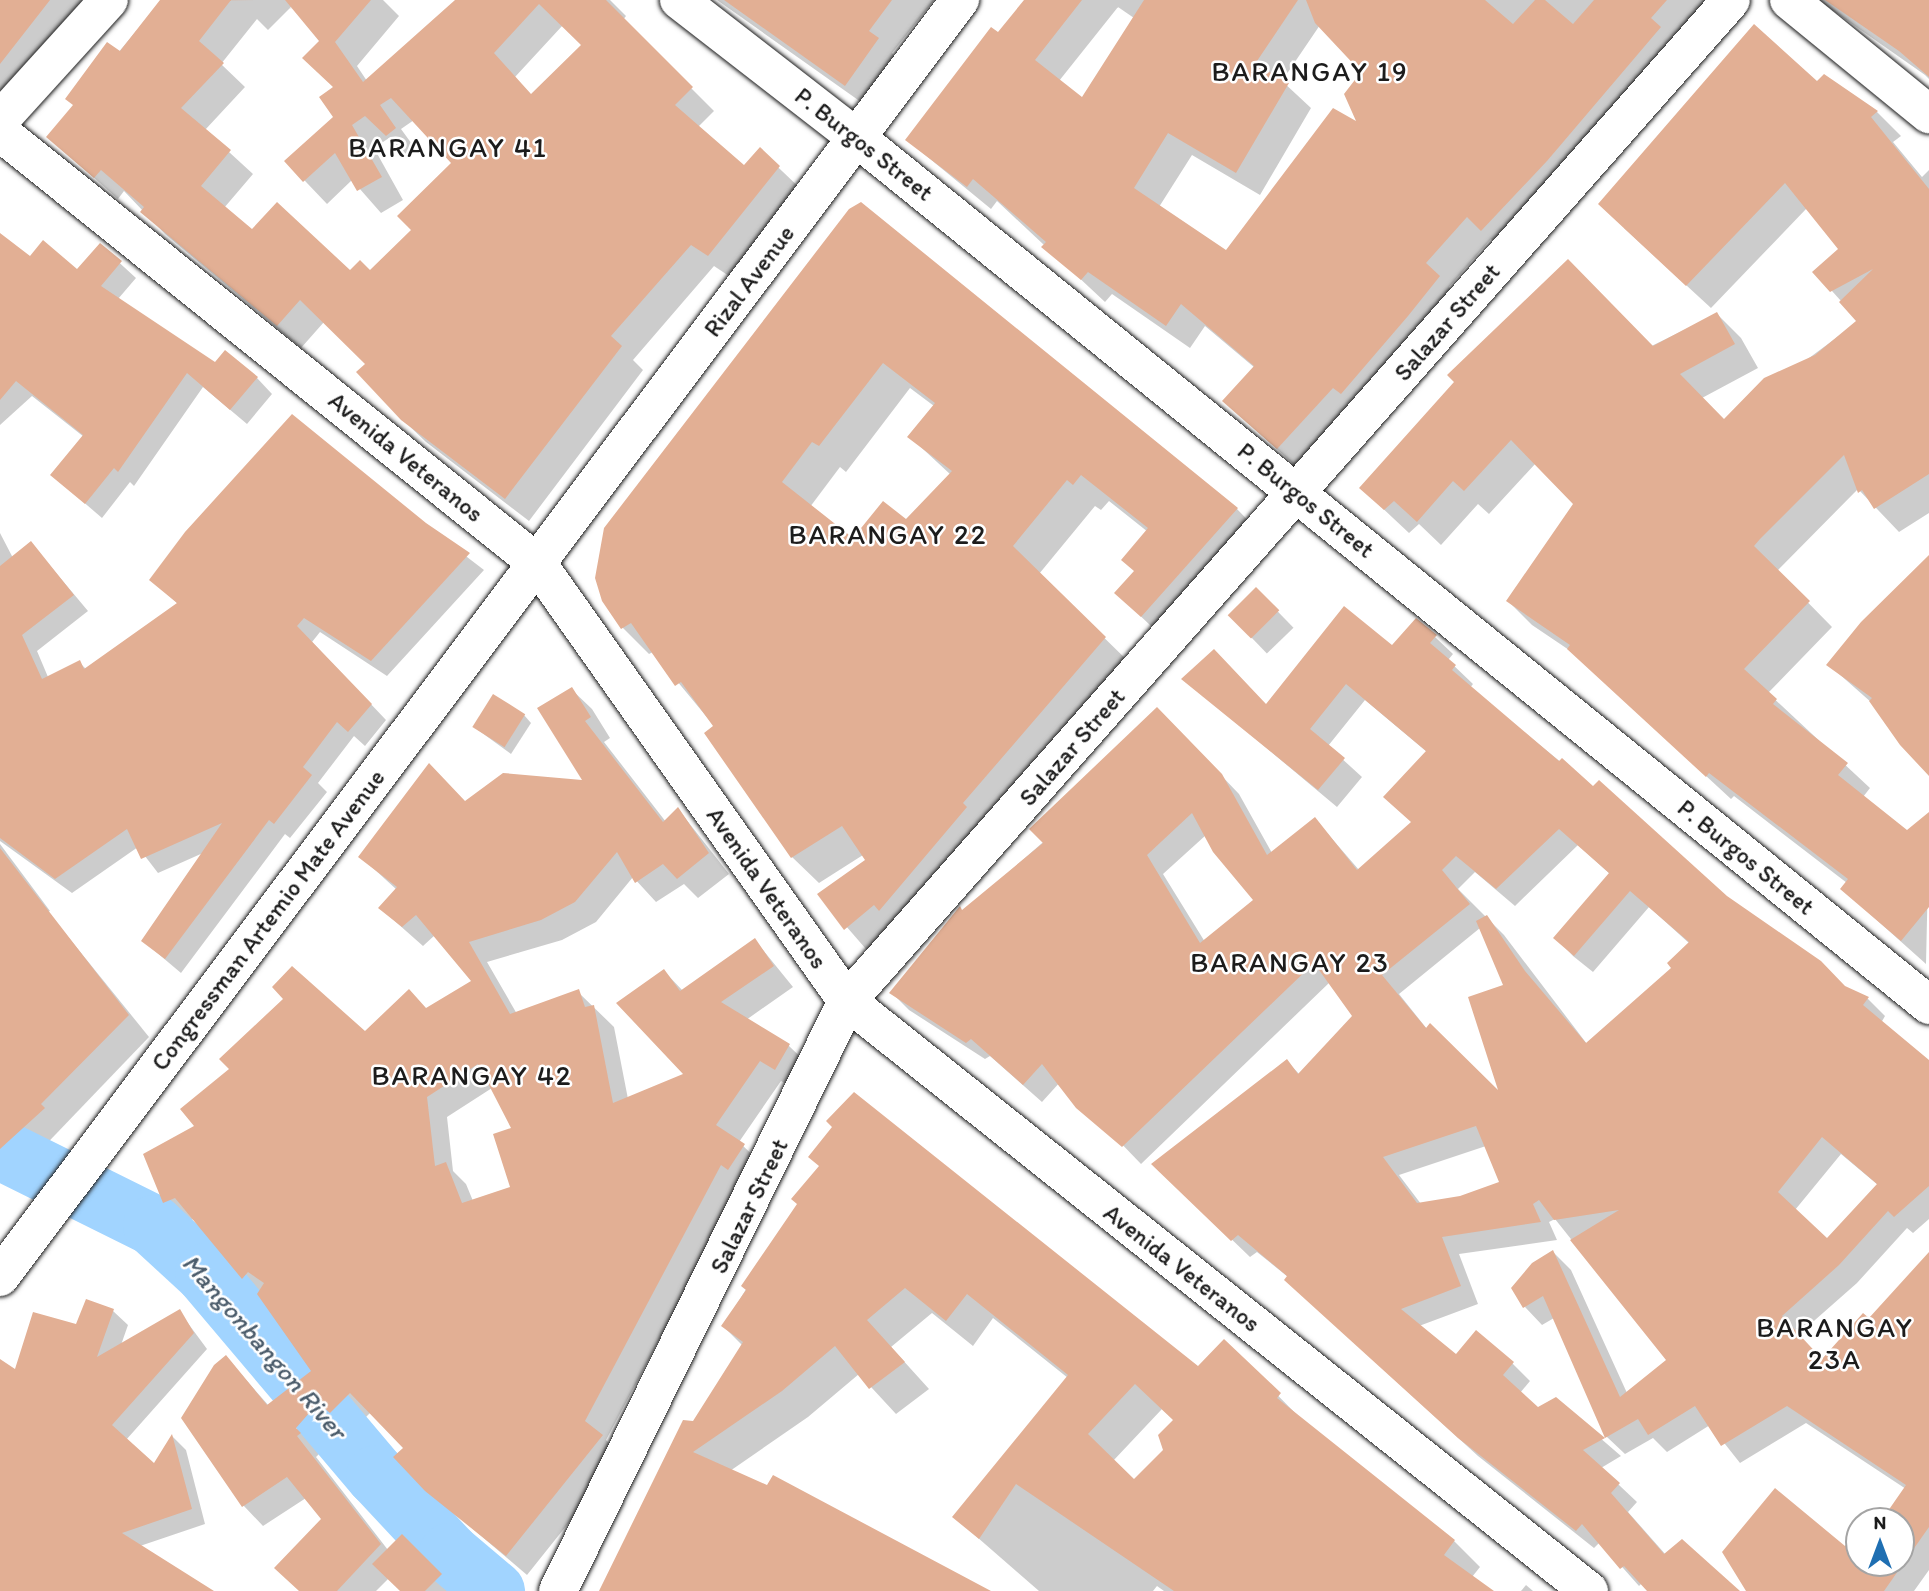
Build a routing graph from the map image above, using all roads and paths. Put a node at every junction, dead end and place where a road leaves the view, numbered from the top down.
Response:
1 (109, 0) edge
2 (679, 0) edge
3 (960, 0) edge
4 (1731, 0) edge
5 (1789, 0) edge
6 (1929, 114) edge
7 (0, 120) edge
8 (0, 132) edge
9 (857, 138) junction
10 (1296, 492) junction
11 (586, 498) junction
12 (537, 563) junction
13 (568, 605) junction
14 (847, 1001) junction
15 (1929, 1004) edge
16 (0, 1278) edge
17 (561, 1586) edge
18 (1589, 1591) edge

1 - 7 main road
2 - 9 main road, P. Burgos Street
3 - 9 main road, Rizal Avenue
4 - 10 main road, Salazar Street
5 - 6 main road
8 - 12 main road, Avenida Veteranos
9 - 10 main road, P. Burgos Street
9 - 11 main road, Rizal Avenue
10 - 14 main road, Salazar Street
10 - 15 main road, P. Burgos Street
11 - 12 main road, Rizal Avenue
11 - 13 main road
12 - 13 main road, Avenida Veteranos
12 - 16 main road, Congressman Artemio Mate Avenue
13 - 14 main road, Avenida Veteranos
14 - 17 main road, Salazar Street
14 - 18 main road, Avenida Veteranos

